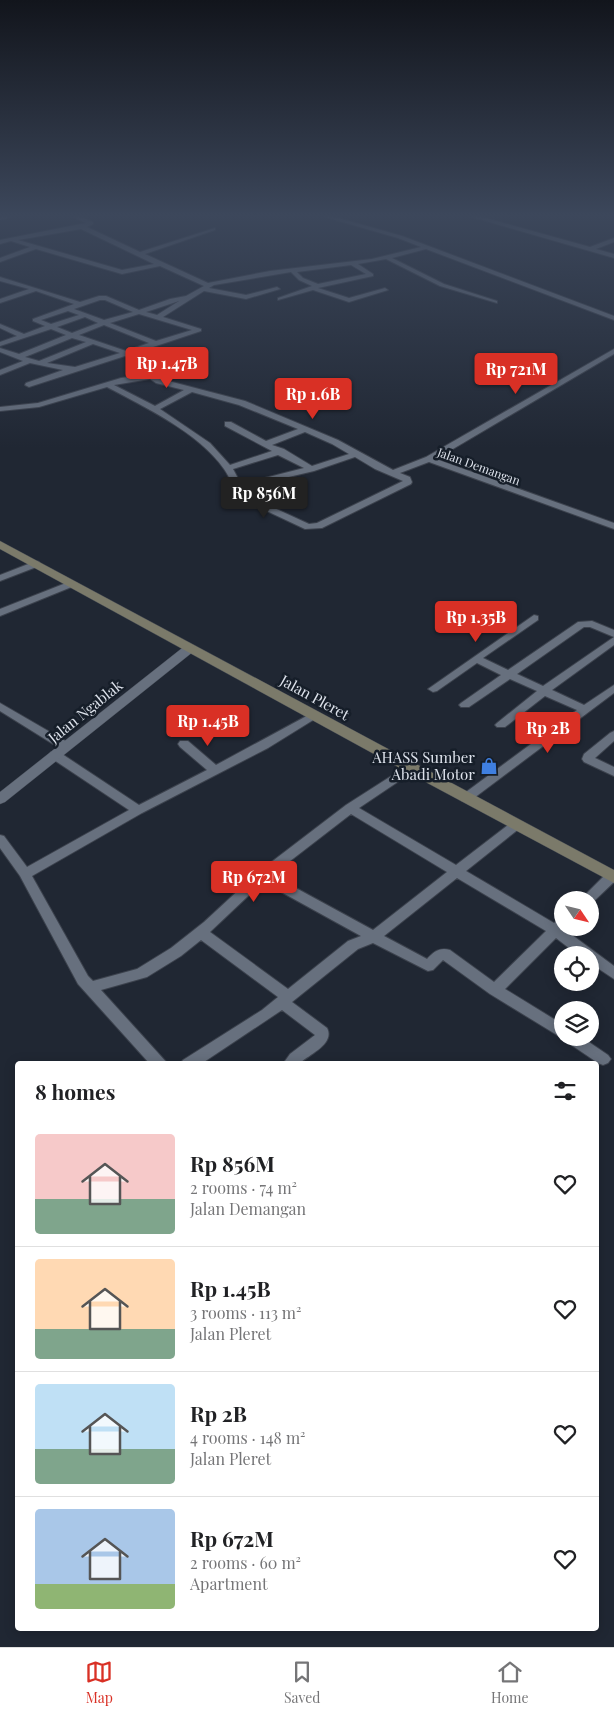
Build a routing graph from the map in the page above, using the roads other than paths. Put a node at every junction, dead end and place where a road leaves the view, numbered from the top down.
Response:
1 (21, 294) edge
2 (50, 294) edge
3 (196, 294) edge
4 (233, 294) edge
5 (259, 294) edge
6 (295, 294) edge
7 (332, 294) edge
8 (361, 294) edge
9 (470, 294) edge
10 (550, 294) edge
11 (190, 298) junction
12 (280, 299) dead end
13 (0, 301) edge
14 (495, 302) dead end
15 (79, 304) junction
16 (67, 308) junction
17 (139, 312) junction
18 (85, 315) junction
19 (157, 318) junction
20 (614, 318) edge
21 (103, 323) junction
22 (0, 326) edge
23 (50, 327) junction
24 (71, 335) junction
25 (24, 336) junction
26 (94, 341) junction
27 (0, 344) edge
28 (157, 344) junction
29 (0, 350) edge
30 (614, 351) edge
31 (128, 354) junction
32 (18, 356) junction
33 (31, 360) junction
34 (41, 363) junction
35 (71, 370) junction
36 (0, 373) edge
37 (154, 376) junction
38 (108, 385) junction
39 (190, 390) junction
40 (40, 393) dead end
41 (0, 400) edge
42 (12, 408) junction
43 (155, 408) junction
44 (0, 409) edge
45 (228, 424) dead end
46 (307, 430) junction
47 (268, 444) junction
48 (281, 451) junction
49 (356, 454) junction
50 (429, 459) junction
51 (228, 468) junction
52 (311, 469) junction
53 (393, 473) junction
54 (238, 487) junction
55 (614, 526) edge
56 (1, 545) edge
57 (36, 564) junction
58 (0, 578) edge
59 (71, 584) junction
60 (0, 613) edge
61 (534, 618) dead end
62 (614, 634) edge
63 (614, 640) edge
64 (190, 648) junction
65 (476, 659) junction
66 (508, 674) junction
67 (614, 688) edge
68 (433, 689) dead end
69 (544, 691) junction
70 (465, 705) dead end
71 (0, 706) edge
72 (585, 710) junction
73 (311, 718) junction
74 (501, 725) dead end
75 (614, 735) edge
76 (184, 744) dead end
77 (60, 751) junction
78 (214, 770) junction
79 (406, 772) junction
80 (614, 772) edge
81 (466, 798) junction
82 (0, 799) edge
83 (350, 808) junction
84 (138, 810) junction
85 (512, 827) junction
86 (0, 839) edge
87 (456, 870) junction
88 (26, 874) junction
89 (262, 876) junction
90 (609, 880) edge
91 (597, 891) edge
92 (554, 924) edge
93 (554, 932) edge
94 (201, 933) junction
95 (568, 936) edge
96 (373, 937) junction
97 (579, 946) edge
98 (599, 963) edge
99 (614, 974) edge
100 (89, 988) junction
101 (495, 990) junction
102 (286, 1000) junction
103 (554, 1026) edge
104 (584, 1046) edge
105 (604, 1060) edge
106 (157, 1061) edge
107 (193, 1061) edge
108 (293, 1061) edge

1 - 13 street
2 - 15 street
3 - 11 street
4 - 5 street
6 - 12 street
7 - 8 street
9 - 14 street
10 - 20 street
11 - 17 street
11 - 19 street
15 - 16 street
15 - 17 street
16 - 18 street
16 - 23 street
17 - 19 street
17 - 21 street
18 - 21 street
18 - 23 street
19 - 28 street
21 - 24 street
21 - 28 street
22 - 25 street
23 - 24 street
23 - 25 street
24 - 26 street
24 - 32 street
25 - 27 street
26 - 31 street
26 - 34 street
28 - 31 street
29 - 32 street
30 - 50 street
31 - 35 street
31 - 37 street
32 - 33 street
33 - 34 street
33 - 36 street
34 - 35 street
35 - 40 street
37 - 38 street
37 - 39 street
38 - 42 street
38 - 43 street
39 - 43 street
39 - 46 street
41 - 42 street
42 - 44 street
43 - 51 street
45 - 47 street
46 - 47 street
46 - 49 street
47 - 48 street
48 - 51 street
48 - 52 street
49 - 52 street
49 - 53 street
50 - 53 street, Jalan Demangan
50 - 55 street, Jalan Demangan
51 - 54 street
52 - 54 street
53 - 54 street
56 - 57 main road, Jalan Pleret
57 - 58 street
57 - 59 main road, Jalan Pleret
59 - 60 street
59 - 64 main road, Jalan Pleret
61 - 65 street
62 - 66 street
63 - 69 street
64 - 73 main road, Jalan Pleret
64 - 77 street, Jalan Ngablak
65 - 66 street
65 - 68 street
66 - 69 street
66 - 70 street
67 - 72 street
69 - 72 street
69 - 74 street
71 - 77 street
72 - 81 street
73 - 78 street
73 - 79 main road, Jalan Pleret
75 - 80 street
76 - 78 street
77 - 82 street, Jalan Ngablak
77 - 84 street
78 - 84 street
79 - 81 main road, Jalan Pleret
79 - 83 street
81 - 85 main road, Jalan Pleret
83 - 87 street
83 - 89 street
84 - 88 street
85 - 87 street
85 - 90 main road, Jalan Pleret
86 - 88 street
87 - 92 street
87 - 96 street
88 - 100 street
89 - 94 street
89 - 96 street
90 - 91 street
93 - 101 street
94 - 100 street
94 - 102 street
95 - 97 street
96 - 101 street
96 - 102 street
98 - 99 street
100 - 106 street
101 - 103 street
102 - 107 street
102 - 108 street
104 - 105 street

